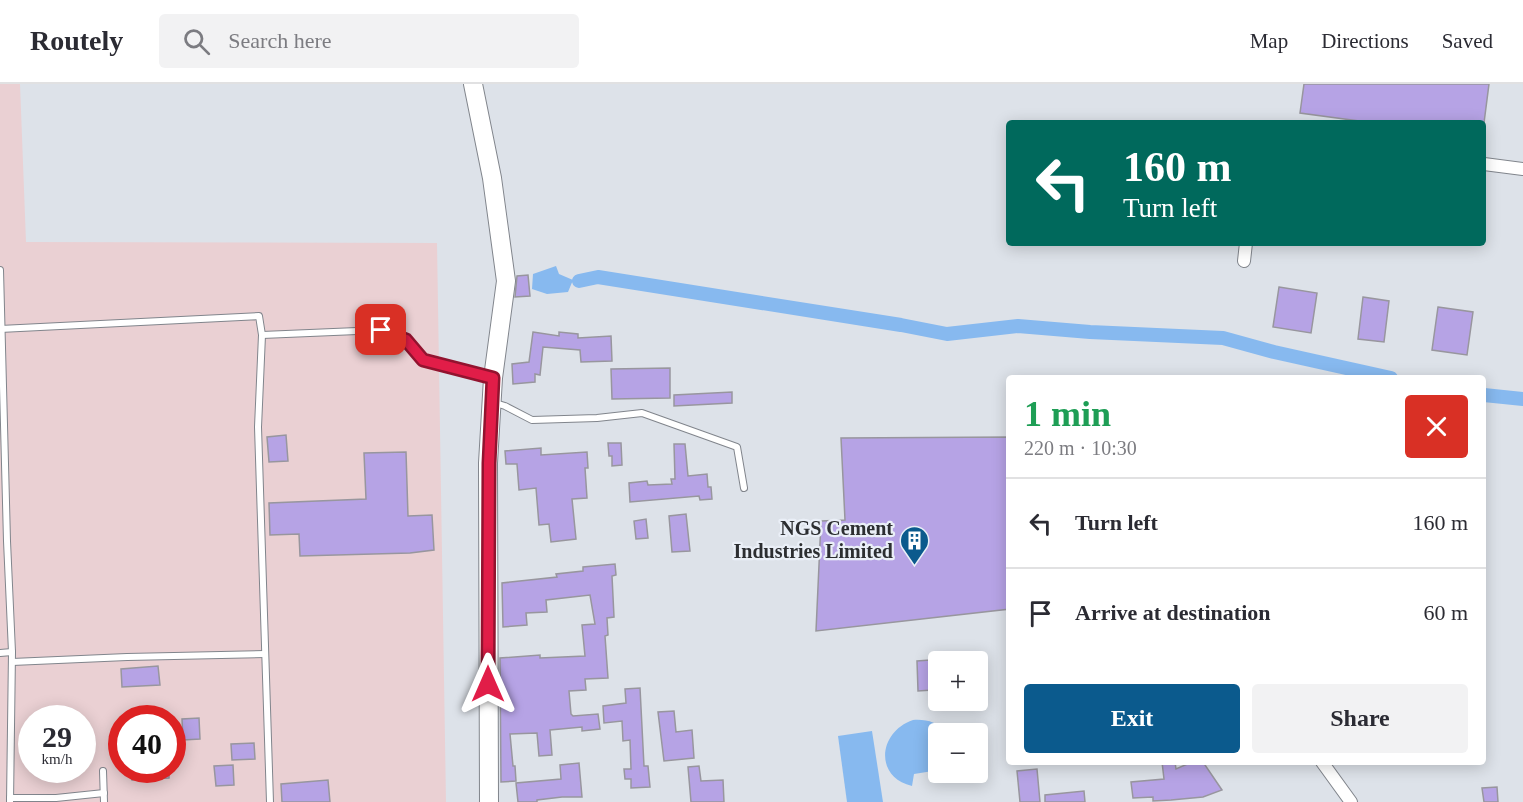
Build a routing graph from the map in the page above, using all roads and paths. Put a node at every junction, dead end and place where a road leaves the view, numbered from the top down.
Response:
1 (473, 84) edge
2 (1486, 164) edge
3 (1523, 169) edge
4 (1246, 246) edge
5 (1244, 261) dead end
6 (0, 270) edge
7 (1, 329) edge
8 (262, 335) junction
9 (493, 378) junction
10 (492, 402) junction
11 (744, 488) dead end
12 (0, 652) edge
13 (12, 652) junction
14 (265, 654) junction
15 (12, 662) junction
16 (1324, 765) edge
17 (103, 771) dead end
18 (104, 793) junction
19 (10, 800) edge
20 (104, 802) edge
21 (270, 802) edge
22 (489, 802) edge
23 (1351, 802) edge

1 - 9 street
2 - 3 street
4 - 5 street
6 - 7 lane
7 - 8 lane
7 - 13 lane
8 - 9 lane
8 - 14 lane
9 - 10 street
10 - 11 lane
10 - 22 street
12 - 13 lane
13 - 15 lane
14 - 15 lane
14 - 21 lane
15 - 19 lane
16 - 23 street
17 - 18 lane
18 - 19 lane
18 - 20 lane

